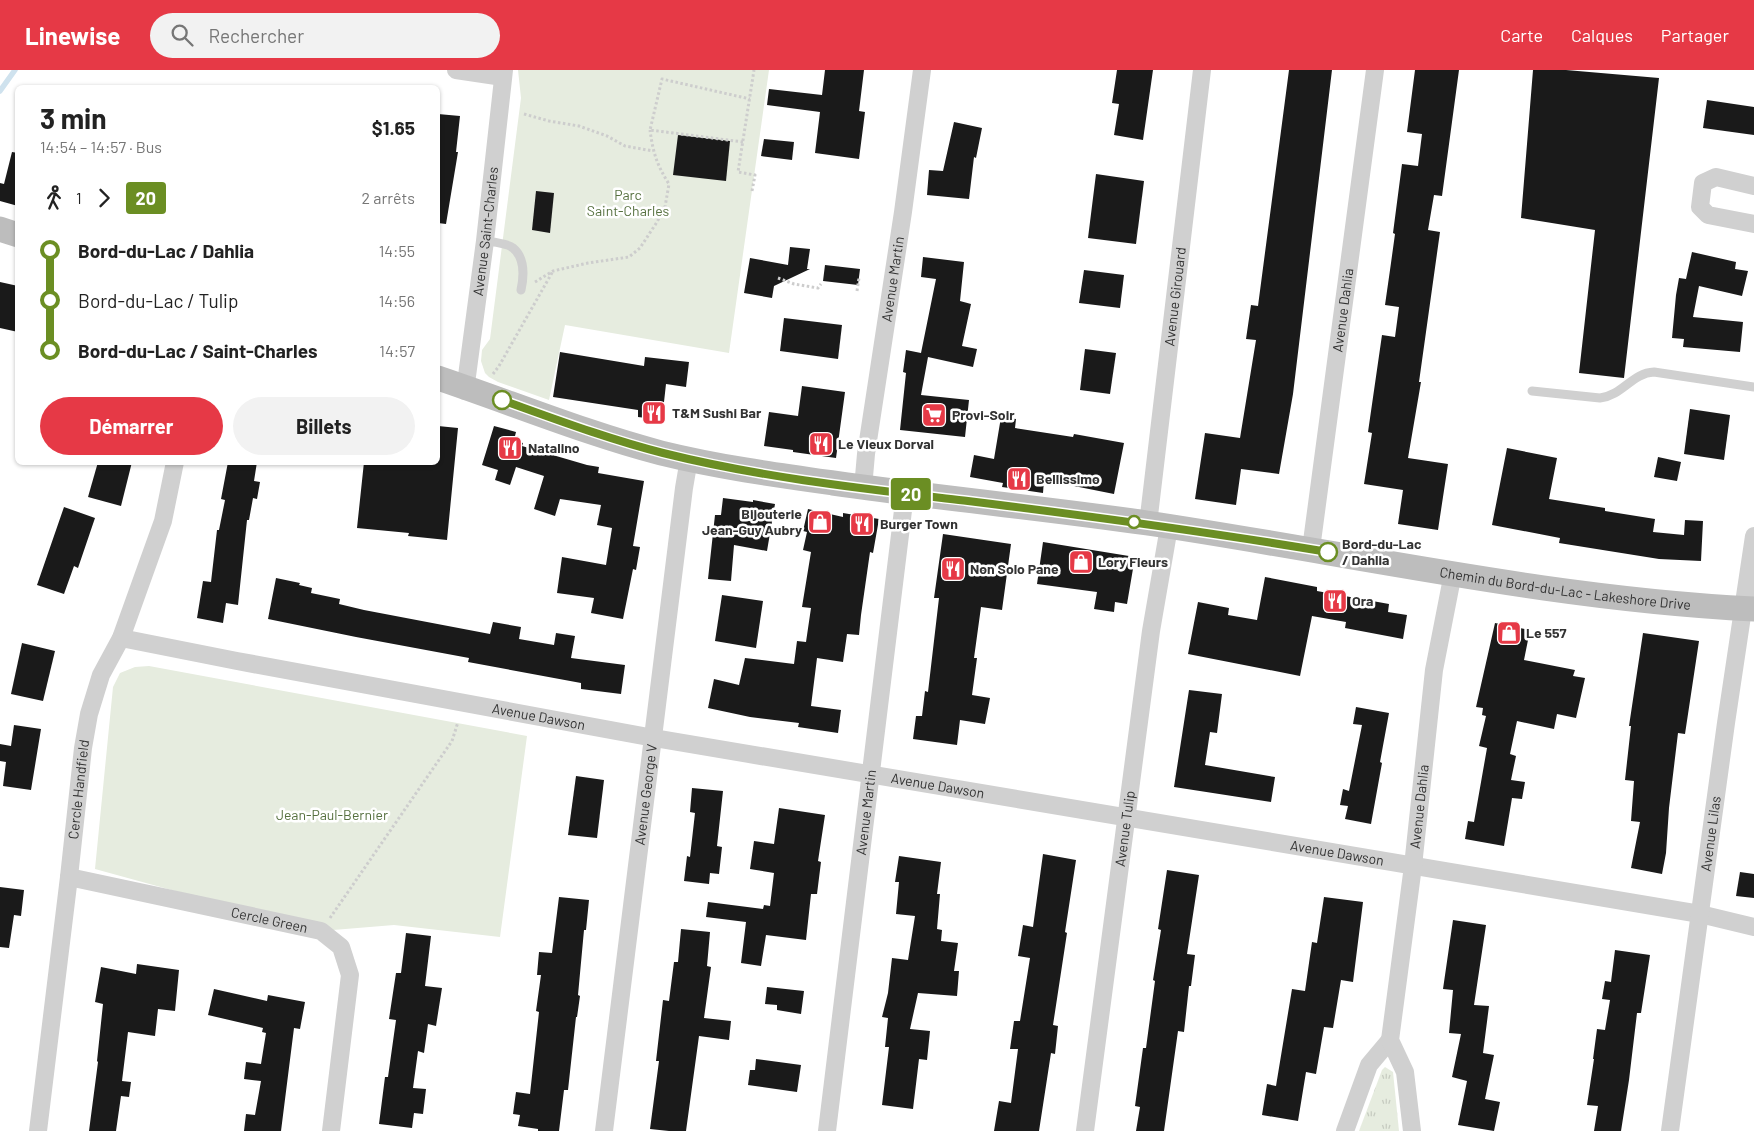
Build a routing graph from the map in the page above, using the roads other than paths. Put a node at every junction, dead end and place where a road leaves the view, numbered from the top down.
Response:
1 (456, 70) edge
2 (922, 70) edge
3 (1202, 70) edge
4 (1375, 70) edge
5 (504, 74) edge
6 (1754, 186) edge
7 (1754, 224) edge
8 (0, 229) edge
9 (15, 235) edge
10 (485, 241) junction
11 (521, 290) dead end
12 (440, 379) edge
13 (1754, 387) edge
14 (465, 389) junction
15 (1532, 391) dead end
16 (689, 459) junction
17 (174, 465) edge
18 (863, 488) junction
19 (905, 494) junction
20 (1158, 525) junction
21 (1754, 536) edge
22 (1311, 549) junction
23 (1453, 573) junction
24 (1749, 609) edge
25 (121, 638) junction
26 (654, 738) junction
27 (871, 774) junction
28 (1127, 816) junction
29 (1413, 866) junction
30 (69, 878) junction
31 (1700, 914) junction
32 (1754, 927) edge
33 (1390, 1040) junction
34 (38, 1131) edge
35 (332, 1131) edge
36 (604, 1131) edge
37 (828, 1131) edge
38 (1085, 1131) edge
39 (1345, 1131) edge
40 (1412, 1131) edge
41 (1670, 1131) edge

1 - 5 street
2 - 18 street, Avenue Martin
3 - 20 street, Avenue Girouard
4 - 22 street, Avenue Dahlia
5 - 10 street, Avenue Saint-Charles
6 - 7 street
8 - 9 street
10 - 11 lane
10 - 14 street, Avenue Saint-Charles
12 - 14 street, Chemin du Bord-du-Lac - Lakeshore Drive
13 - 15 lane
14 - 16 street, Chemin du Bord-du-Lac - Lakeshore Drive
16 - 18 street, Chemin du Bord-du-Lac - Lakeshore Drive
16 - 26 street, Avenue George V
17 - 25 street, Cercle Handfield
18 - 19 street, Chemin du Bord-du-Lac - Lakeshore Drive
19 - 20 street, Chemin du Bord-du-Lac - Lakeshore Drive
19 - 27 street, Avenue Martin
20 - 22 street, Chemin du Bord-du-Lac - Lakeshore Drive
20 - 28 street, Avenue Tulip
21 - 24 street, Avenue Lilas
22 - 23 street, Chemin du Bord-du-Lac - Lakeshore Drive
23 - 24 street, Chemin du Bord-du-Lac - Lakeshore Drive
23 - 29 street, Avenue Dahlia
24 - 31 street, Avenue Lilas
25 - 26 street, Avenue Dawson
25 - 30 street, Cercle Handfield
26 - 27 street, Avenue Dawson
26 - 36 street, Avenue George V
27 - 28 street, Avenue Dawson
27 - 37 street, Avenue Martin
28 - 29 street, Avenue Dawson
28 - 38 street, Avenue Tulip
29 - 31 street, Avenue Dawson
29 - 33 street, Avenue Dahlia
30 - 34 street, Cercle Handfield
30 - 35 street, Cercle Green
31 - 32 street, Avenue Dawson
31 - 41 street, Avenue Lilas
33 - 39 street
33 - 40 street

